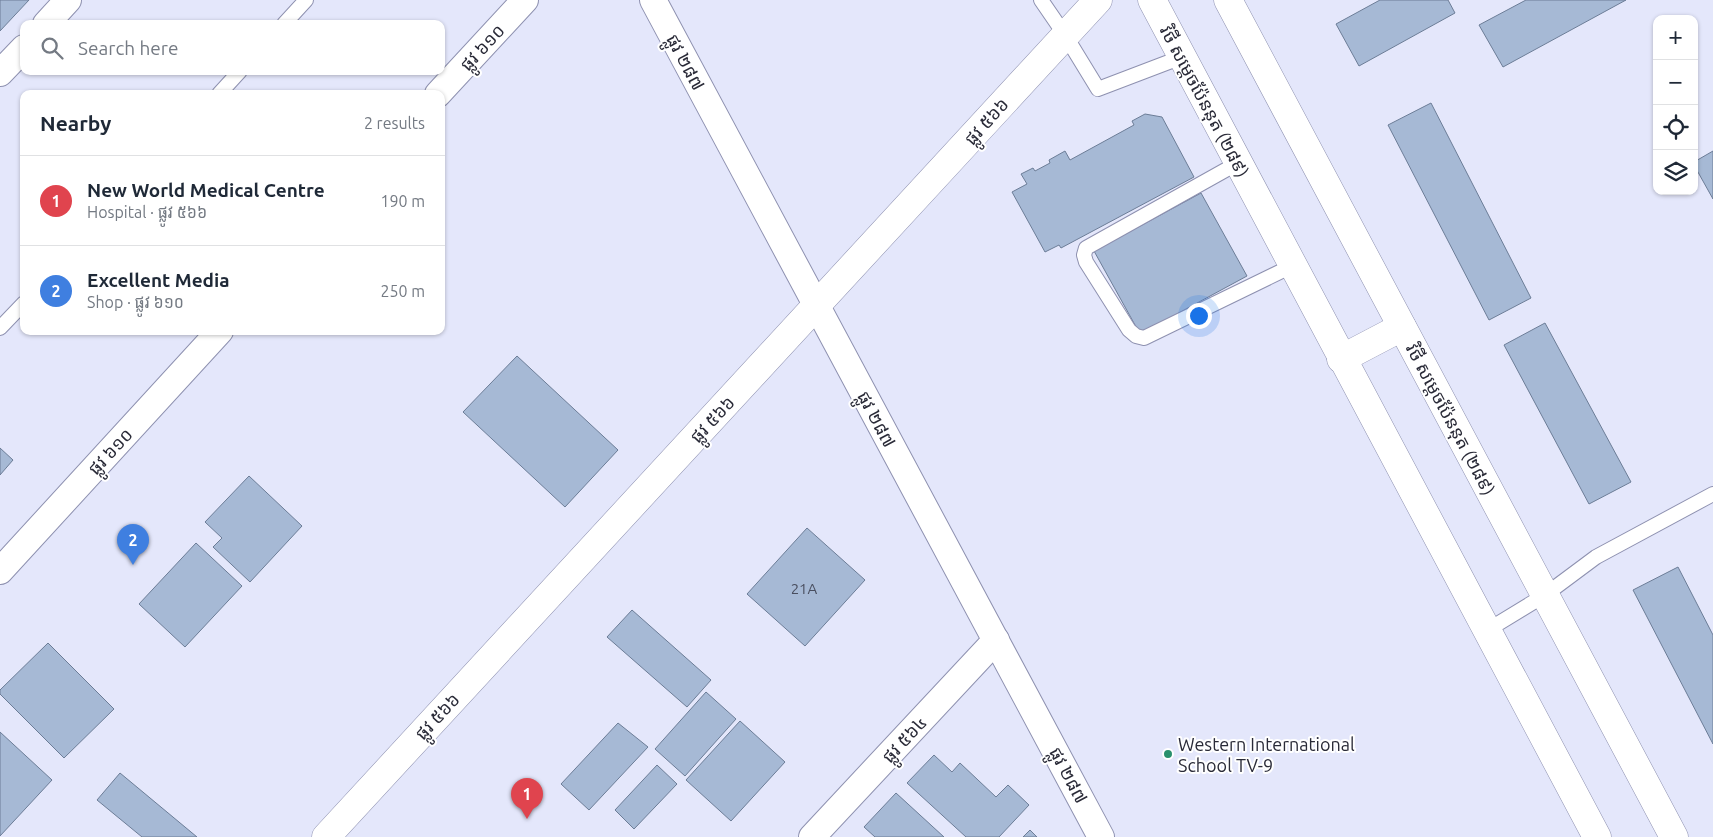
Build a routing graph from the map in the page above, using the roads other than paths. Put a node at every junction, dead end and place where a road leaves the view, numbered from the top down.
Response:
1 (68, 0) edge
2 (306, 0) edge
3 (525, 0) edge
4 (653, 0) edge
5 (1041, 0) edge
6 (1098, 0) edge
7 (1152, 0) edge
8 (1228, 0) edge
9 (50, 20) edge
10 (288, 20) edge
11 (1065, 35) junction
12 (20, 52) edge
13 (1182, 57) junction
14 (0, 73) edge
15 (236, 75) edge
16 (223, 90) edge
17 (442, 90) edge
18 (1238, 163) junction
19 (1292, 266) junction
20 (816, 306) junction
21 (20, 307) edge
22 (1402, 327) junction
23 (0, 328) edge
24 (216, 335) edge
25 (1341, 359) junction
26 (1713, 494) edge
27 (0, 571) edge
28 (1545, 595) junction
29 (1486, 631) junction
30 (996, 640) junction
31 (326, 837) edge
32 (812, 837) edge
33 (1101, 837) edge
34 (1596, 837) edge
35 (1674, 837) edge

1 - 9 street
2 - 10 lane
3 - 17 street, ផ្លូវ ៦១០
4 - 20 street, ផ្លូវ ២៨៧
5 - 11 lane
6 - 11 main road, ផ្លូវ ៥៦៦
7 - 13 main road, វិថី សម្តេចប៉ែននុត (២៨៩)
8 - 22 main road, វិថី សម្តេចប៉ែននុត (២៨៩)
11 - 13 lane
11 - 20 main road, ផ្លូវ ៥៦៦
12 - 14 street
13 - 18 main road, វិថី សម្តេចប៉ែននុត (២៨៩)
15 - 16 lane
18 - 19 main road, វិថី សម្តេចប៉ែននុត (២៨៩)
18 - 19 lane
19 - 25 main road, វិថី សម្តេចប៉ែននុត (២៨៩)
20 - 30 street, ផ្លូវ ២៨៧
20 - 31 main road, ផ្លូវ ៥៦៦
21 - 23 lane
22 - 25 main road
22 - 28 main road, វិថី សម្តេចប៉ែននុត (២៨៩)
24 - 27 street, ផ្លូវ ៦១០
25 - 29 main road, វិថី សម្តេចប៉ែននុត (២៨៩)
26 - 28 lane
28 - 29 lane
28 - 35 main road, វិថី សម្តេចប៉ែននុត (២៨៩)
29 - 34 main road, វិថី សម្តេចប៉ែននុត (២៨៩)
30 - 32 street, ផ្លូវ ៥៦៤
30 - 33 street, ផ្លូវ ២៨៧

